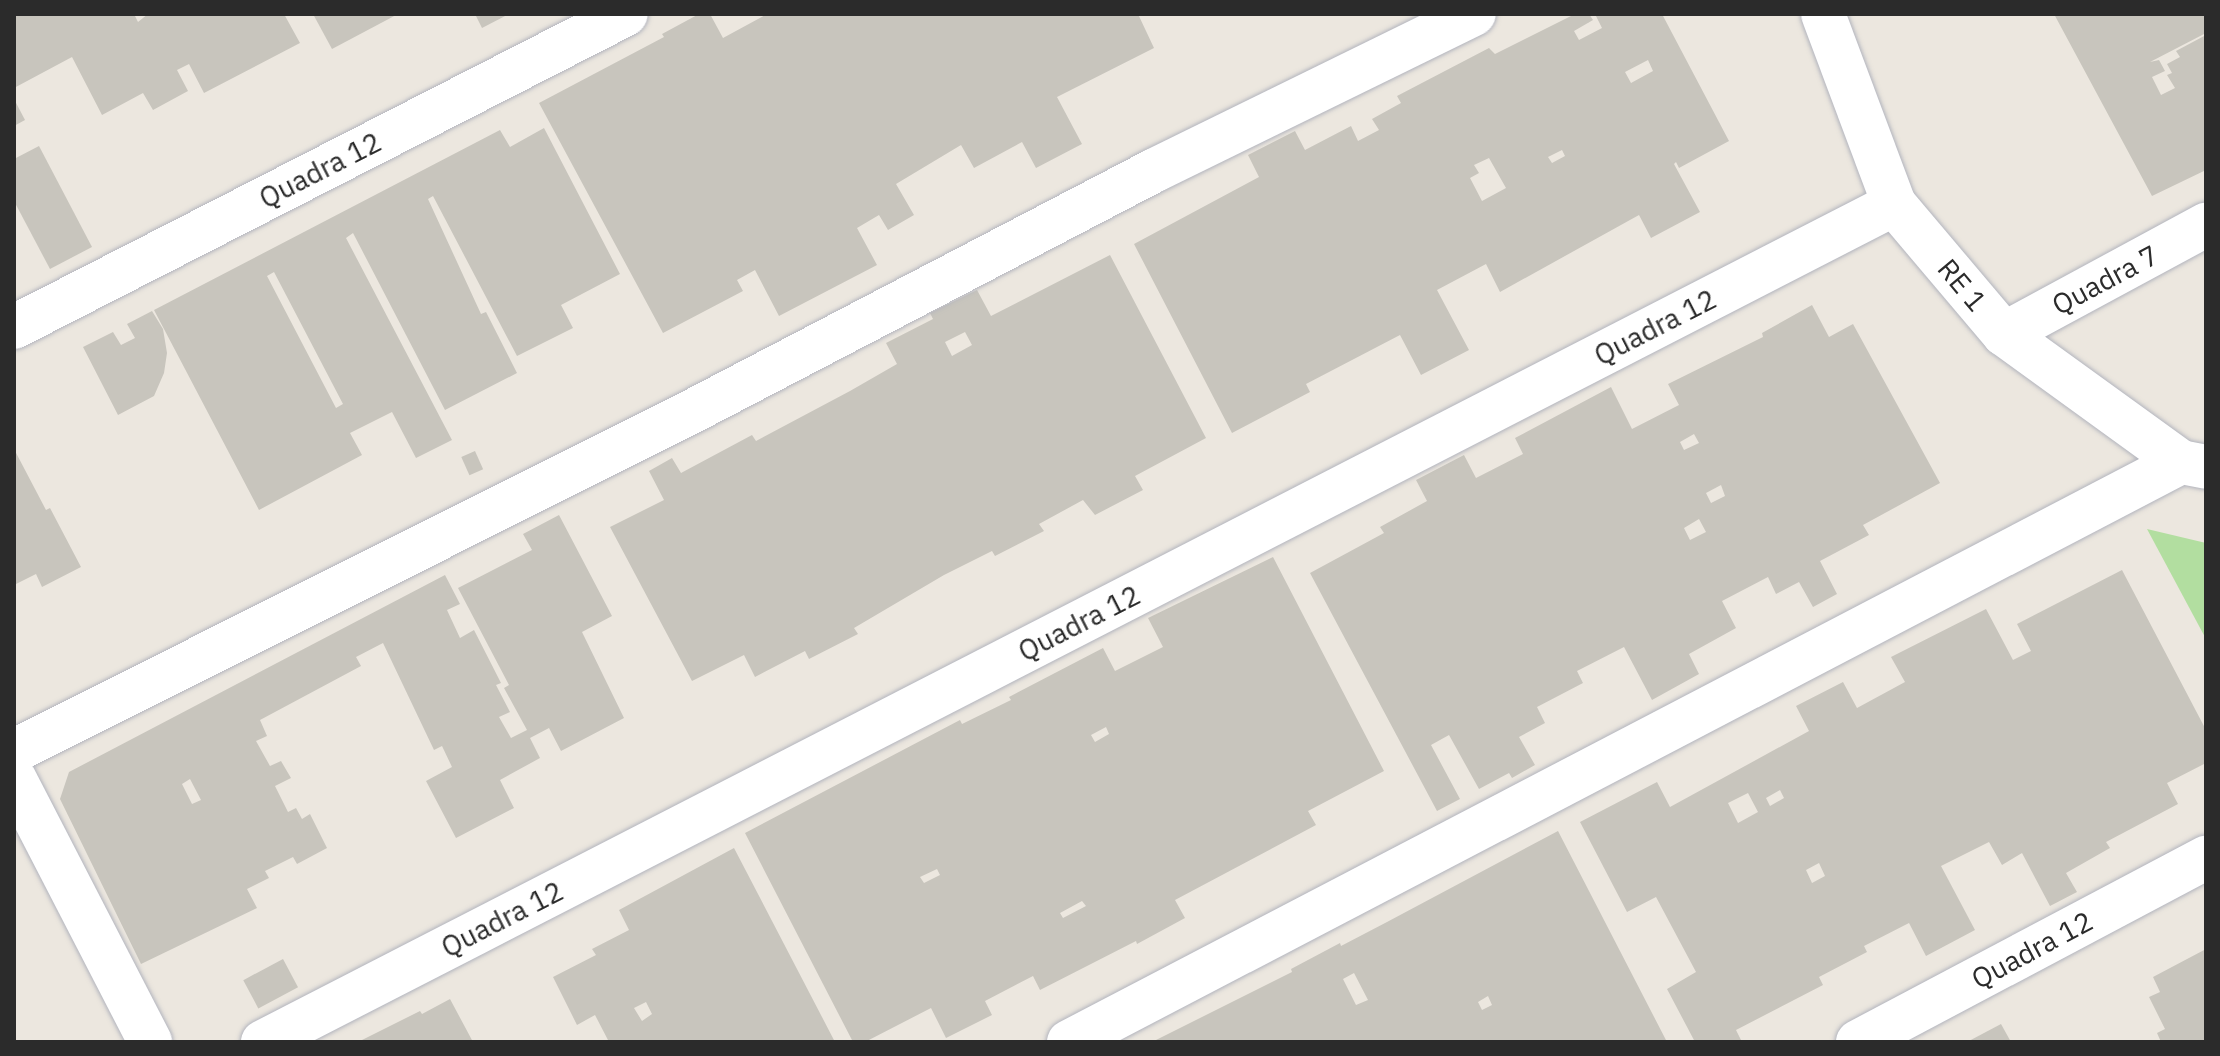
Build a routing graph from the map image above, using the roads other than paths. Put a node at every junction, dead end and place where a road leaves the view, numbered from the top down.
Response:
1 (626, 14) edge
2 (1474, 14) edge
3 (1823, 14) edge
4 (1894, 204) junction
5 (2206, 225) edge
6 (14, 327) edge
7 (2004, 334) junction
8 (2193, 465) edge
9 (14, 751) edge
10 (14, 778) edge
11 (2206, 858) edge
12 (150, 1042) edge
13 (263, 1042) edge
14 (1069, 1042) edge
15 (1858, 1042) edge

1 - 6 street, Quadra 12
2 - 9 street
3 - 4 street, RE 1
4 - 7 street, RE 1
4 - 13 street, Quadra 12
5 - 7 street, Quadra 7
7 - 8 street, RE 1
8 - 14 street
10 - 12 street
11 - 15 street, Quadra 12

